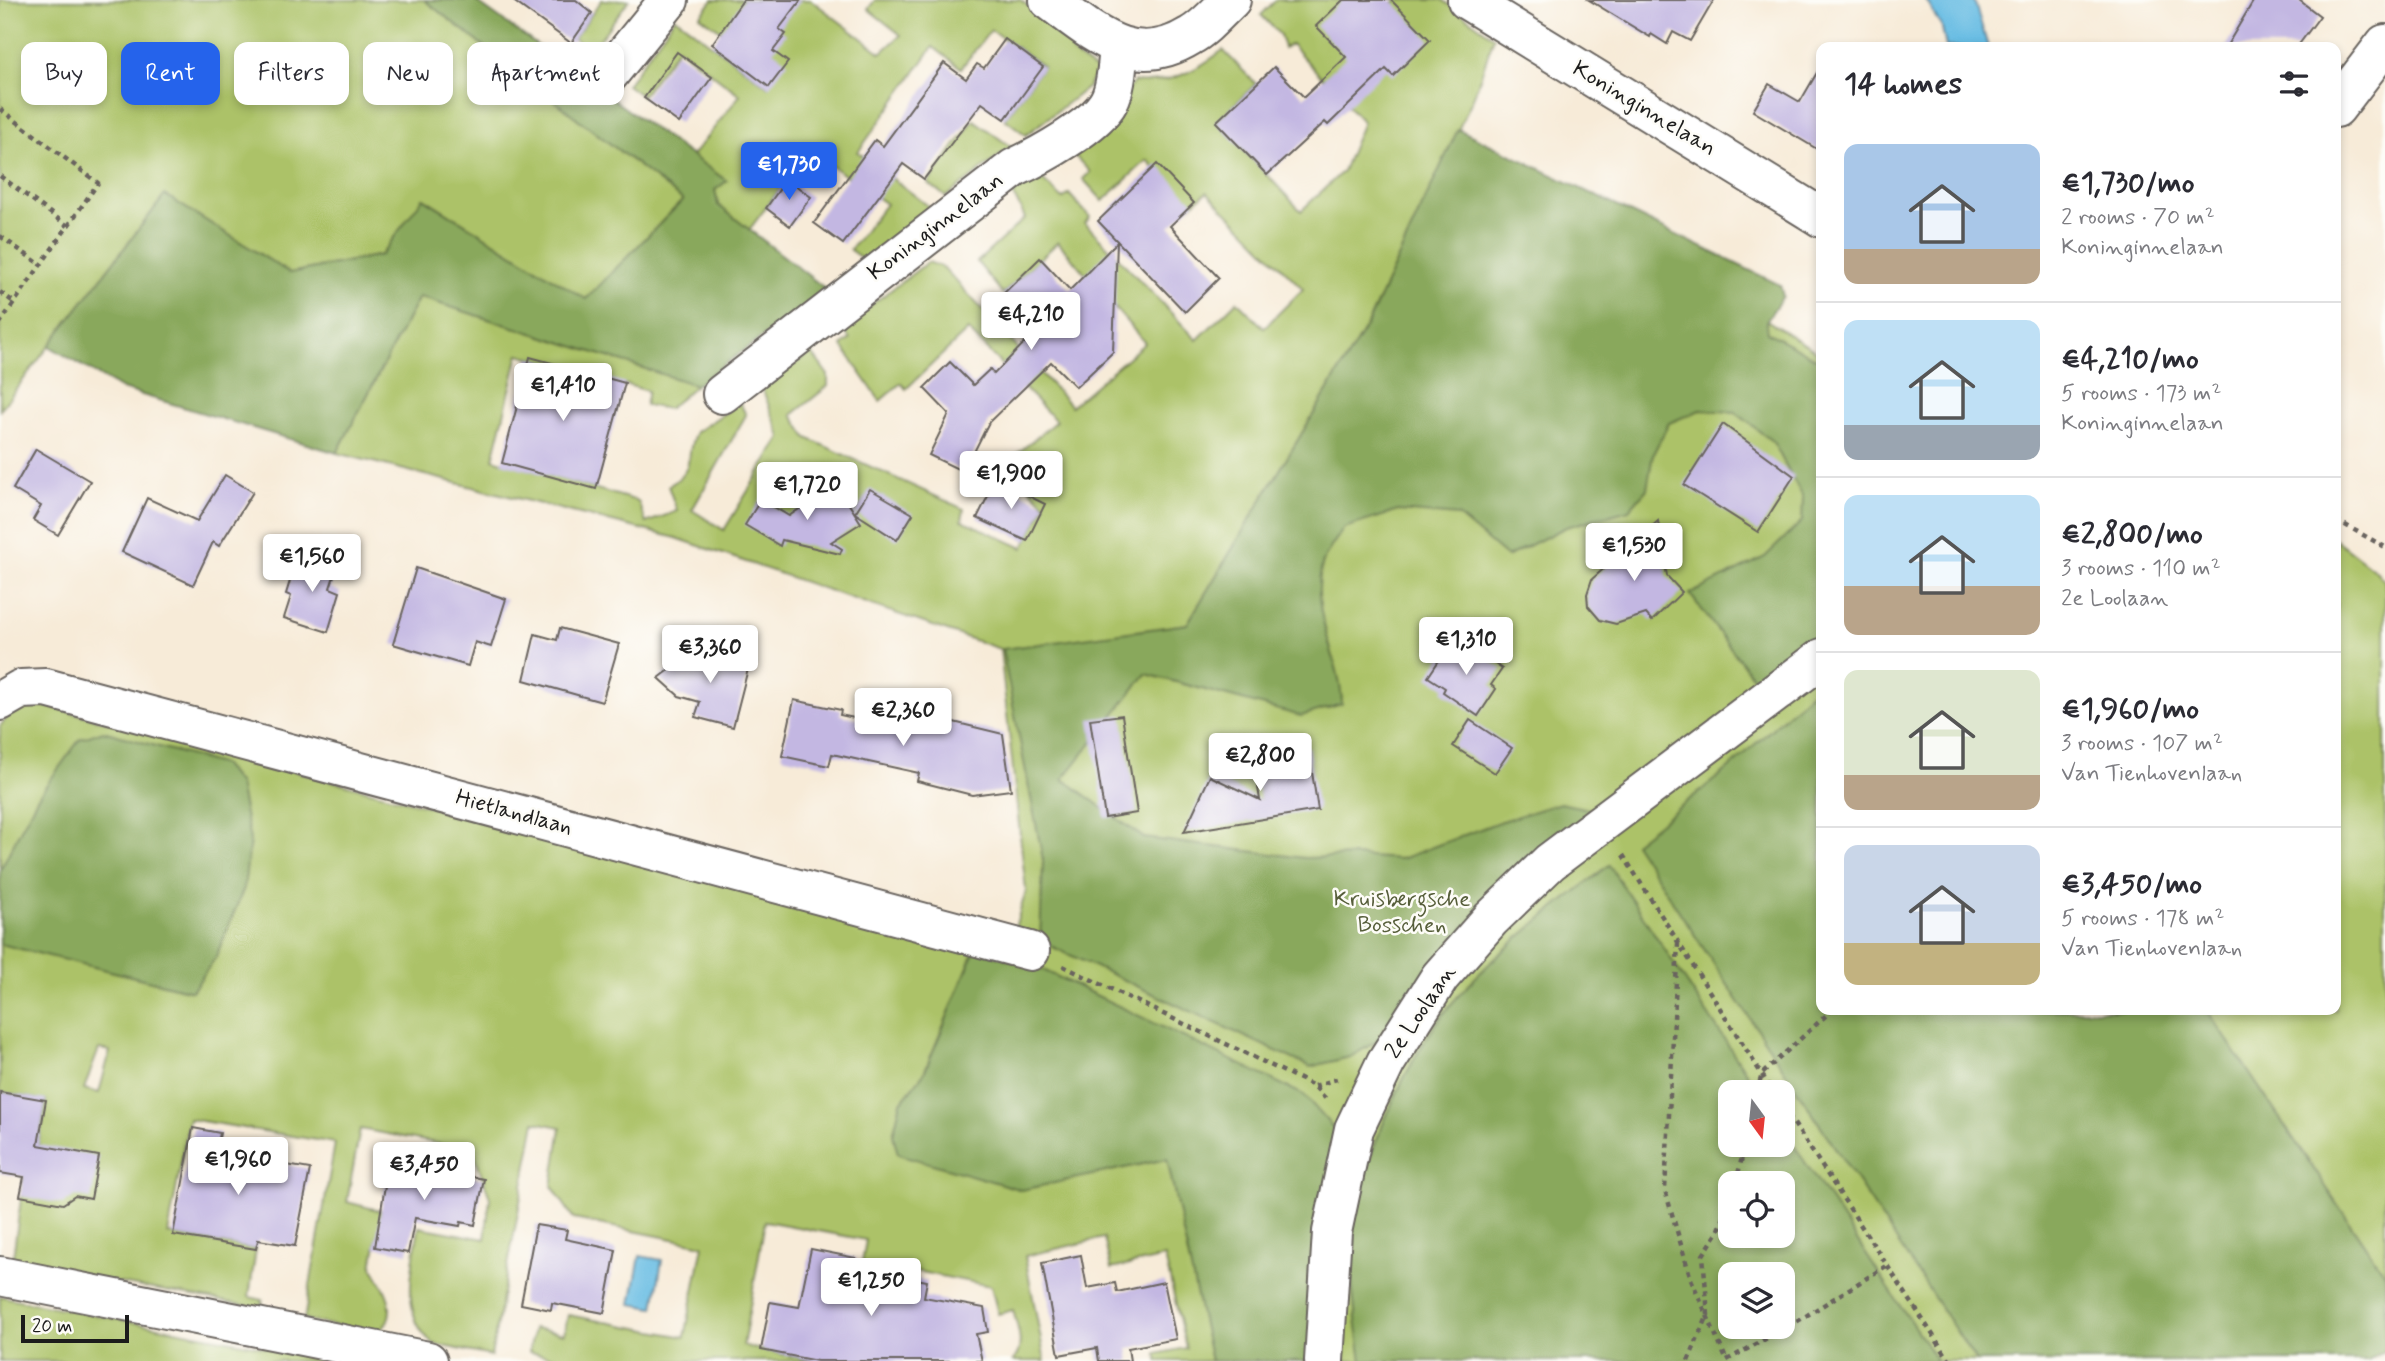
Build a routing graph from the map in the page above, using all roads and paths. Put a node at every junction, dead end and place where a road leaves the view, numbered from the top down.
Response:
1 (669, 0) edge
2 (1049, 0) edge
3 (1231, 0) edge
4 (1468, 0) edge
5 (2385, 44) edge
6 (1119, 47) junction
7 (624, 56) edge
8 (2341, 101) edge
9 (0, 109) edge
10 (0, 176) edge
11 (1816, 214) edge
12 (68, 226) junction
13 (0, 236) edge
14 (41, 265) junction
15 (0, 292) edge
16 (15, 303) junction
17 (0, 323) edge
18 (722, 394) dead end
19 (2341, 523) edge
20 (2385, 547) edge
21 (1816, 663) edge
22 (0, 701) edge
23 (1602, 822) junction
24 (1678, 943) junction
25 (1030, 951) joint
26 (1827, 1015) edge
27 (1762, 1074) junction
28 (1760, 1080) edge
29 (1766, 1080) edge
30 (1796, 1127) edge
31 (1354, 1129) junction
32 (1718, 1232) edge
33 (1886, 1265) junction
34 (0, 1276) edge
35 (1708, 1315) junction
36 (428, 1361) edge
37 (1324, 1361) edge
38 (1688, 1361) edge
39 (1727, 1361) edge
40 (1950, 1361) edge

1 - 7 street
2 - 6 street
3 - 6 street
4 - 11 street, Koninginnelaan
5 - 8 street
6 - 18 street, Koninginnelaan
9 - 12 path
10 - 12 path
12 - 14 path
13 - 14 path
14 - 16 path
15 - 16 path
16 - 17 path
19 - 20 path
21 - 23 street, 2e Loolaan
22 - 25 street, Hietlandlaan
23 - 24 path
23 - 31 street, 2e Loolaan
24 - 27 path
24 - 35 path
25 - 31 path
26 - 27 path
27 - 28 path
27 - 29 path
30 - 33 path
31 - 37 street, 2e Loolaan
32 - 35 path
33 - 39 path
33 - 40 path
34 - 36 street
35 - 38 path
35 - 39 path

